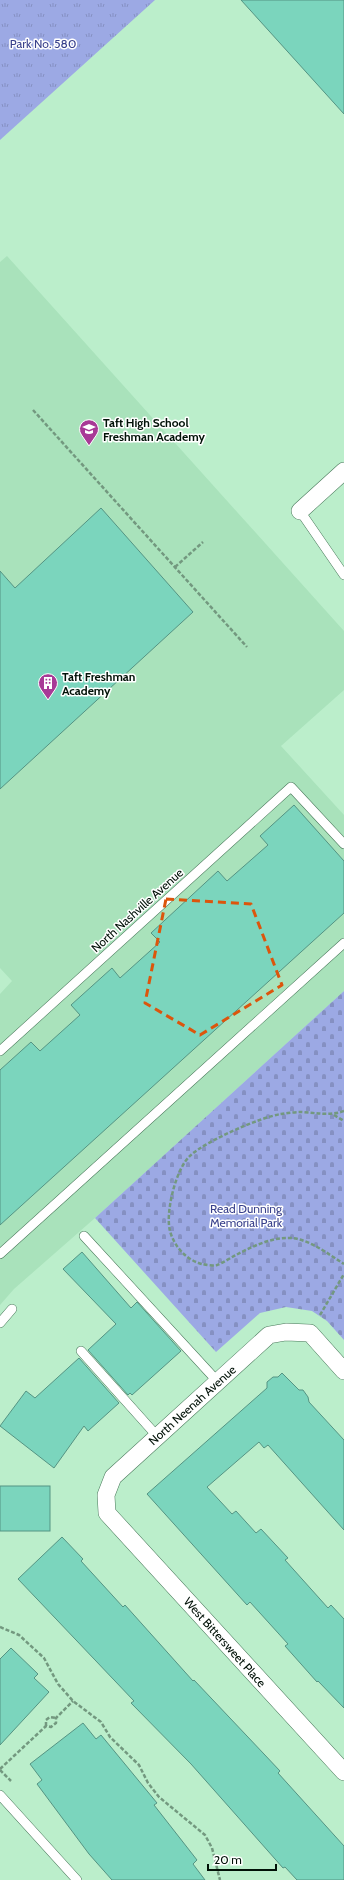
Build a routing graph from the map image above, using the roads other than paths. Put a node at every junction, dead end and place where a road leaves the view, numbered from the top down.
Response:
1 (344, 471) edge
2 (300, 510) joint
3 (344, 575) edge
4 (344, 844) edge
5 (344, 943) edge
6 (0, 1051) edge
7 (84, 1236) dead end
8 (0, 1254) edge
9 (12, 1309) dead end
10 (0, 1323) edge
11 (81, 1351) dead end
12 (344, 1371) edge
13 (218, 1382) junction
14 (158, 1436) junction
15 (107, 1513) joint
16 (344, 1772) edge
17 (0, 1795) edge
18 (77, 1880) edge

1 - 2 street
2 - 3 lane
4 - 6 lane, North Nashville Avenue
5 - 8 lane
7 - 13 lane
9 - 10 lane
11 - 14 lane
12 - 13 street, North Neenah Avenue
13 - 14 street, North Neenah Avenue
14 - 15 street, North Neenah Avenue
15 - 16 street, West Bittersweet Place
17 - 18 lane

